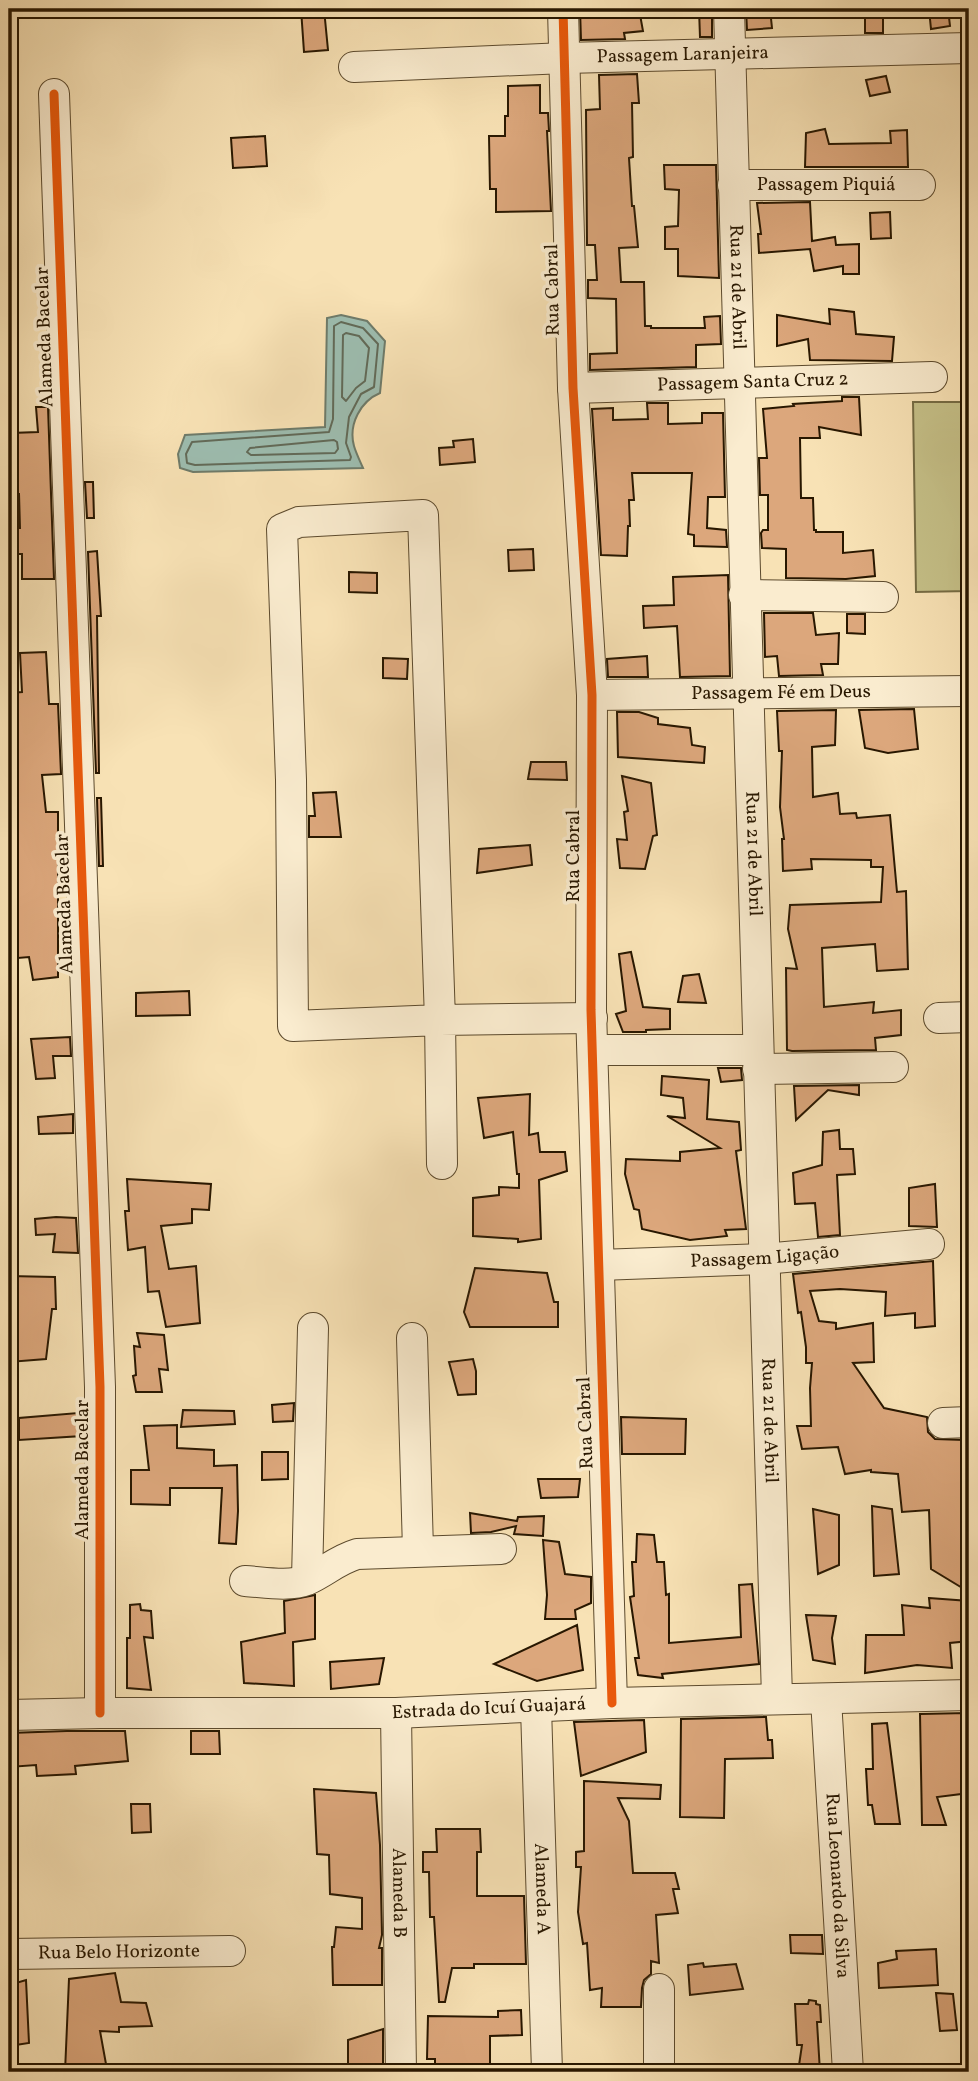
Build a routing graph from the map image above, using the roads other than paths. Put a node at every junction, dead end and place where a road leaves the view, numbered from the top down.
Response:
1 (564, 9) edge
2 (729, 9) edge
3 (969, 48) edge
4 (730, 55) junction
5 (565, 58) junction
6 (354, 67) dead end
7 (54, 94) dead end
8 (733, 185) junction
9 (920, 185) dead end
10 (932, 377) dead end
11 (738, 383) junction
12 (573, 388) junction
13 (744, 595) junction
14 (883, 597) dead end
15 (969, 691) edge
16 (747, 694) junction
17 (592, 695) junction
18 (969, 1017) edge
19 (592, 1018) junction
20 (939, 1018) dead end
21 (440, 1020) junction
22 (593, 1049) junction
23 (757, 1060) junction
24 (893, 1067) dead end
25 (442, 1164) dead end
26 (929, 1244) dead end
27 (764, 1259) junction
28 (599, 1265) junction
29 (313, 1328) dead end
30 (412, 1338) dead end
31 (501, 1549) dead end
32 (418, 1550) junction
33 (307, 1579) junction
34 (245, 1581) dead end
35 (969, 1695) edge
36 (776, 1698) junction
37 (826, 1699) junction
38 (612, 1703) junction
39 (536, 1707) junction
40 (100, 1713) junction
41 (396, 1713) junction
42 (9, 1715) edge
43 (230, 1951) dead end
44 (9, 1954) edge
45 (659, 1989) dead end
46 (401, 2072) edge
47 (547, 2072) edge
48 (659, 2072) edge
49 (848, 2072) edge

1 - 5 street, Rua Cabral
2 - 4 street, Rua 21 de Abril
3 - 4 street, Passagem Laranjeira
4 - 5 street, Passagem Laranjeira
4 - 8 street, Rua 21 de Abril
5 - 6 street, Passagem Laranjeira
5 - 12 street, Rua Cabral
7 - 40 street, Alameda Bacelar
8 - 9 street, Passagem Piquiá
8 - 11 street, Rua 21 de Abril
10 - 11 street, Passagem Santa Cruz 2
11 - 12 street, Passagem Santa Cruz 2
11 - 13 street, Rua 21 de Abril
12 - 17 street, Rua Cabral
13 - 14 street
13 - 16 street, Rua 21 de Abril
15 - 16 street, Passagem Fé em Deus
16 - 17 street, Passagem Fé em Deus
16 - 23 street, Rua 21 de Abril
17 - 19 street, Rua Cabral
18 - 20 street
19 - 21 street
19 - 22 street, Rua Cabral
21 - 21 street
21 - 25 street
22 - 23 street
22 - 28 street, Rua Cabral
23 - 24 street
23 - 27 street, Rua 21 de Abril
26 - 27 street, Passagem Ligação
27 - 28 street, Passagem Ligação
27 - 36 street, Rua 21 de Abril
28 - 38 street, Rua Cabral
29 - 33 street
30 - 32 street
31 - 32 street
32 - 33 street
33 - 34 street
35 - 37 street, Estrada do Icuí Guajará
36 - 37 street, Estrada do Icuí Guajará
36 - 38 street, Estrada do Icuí Guajará
37 - 49 street, Rua Leonardo da Silva
38 - 39 street, Estrada do Icuí Guajará
39 - 41 street, Estrada do Icuí Guajará
39 - 47 street, Alameda A
40 - 41 street, Estrada do Icuí Guajará
40 - 42 street, Estrada do Icuí Guajará
41 - 46 street, Alameda B
43 - 44 street, Rua Belo Horizonte
45 - 48 street

